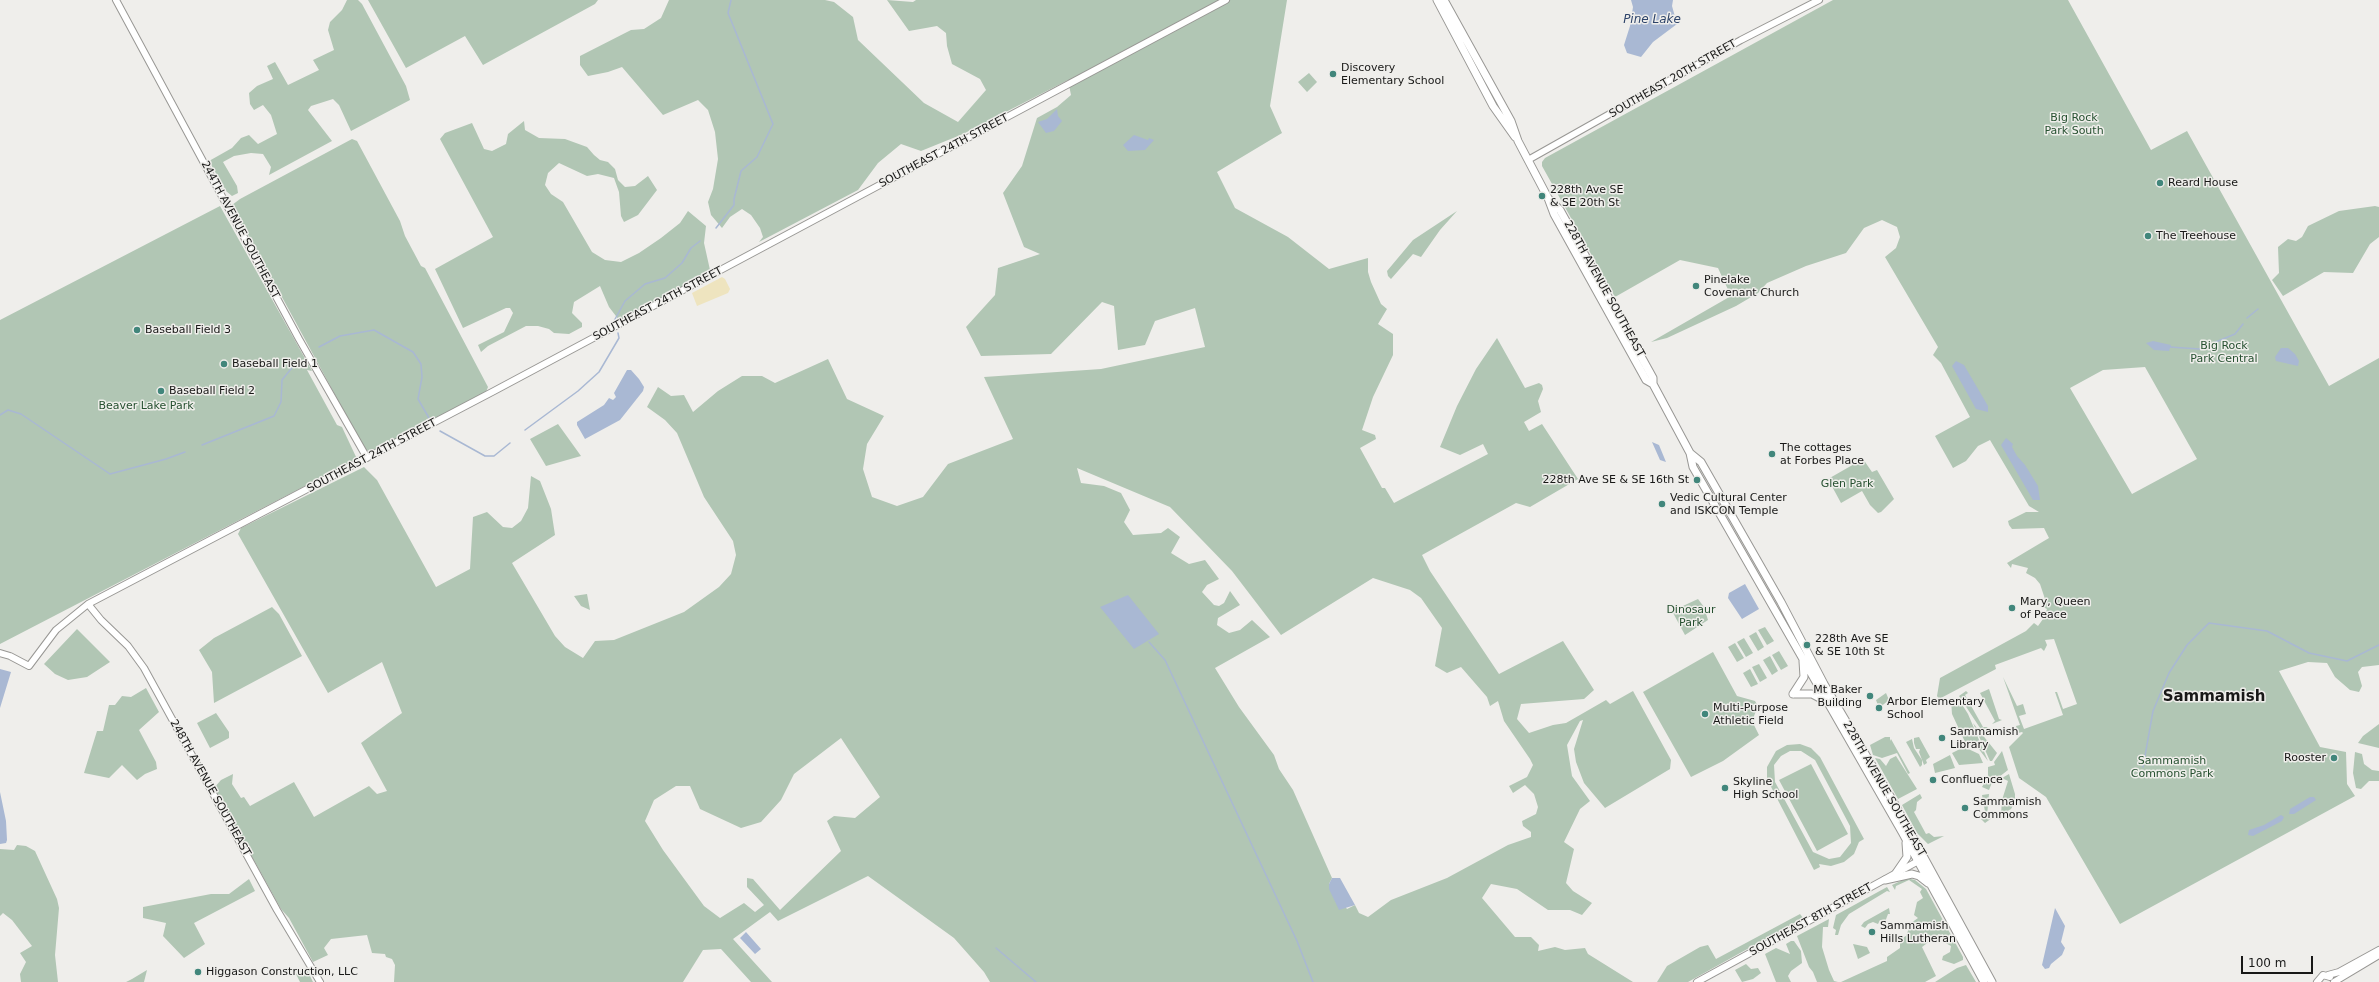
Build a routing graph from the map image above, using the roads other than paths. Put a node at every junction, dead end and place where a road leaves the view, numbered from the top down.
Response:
1 (116, 0) edge
2 (1226, 0) edge
3 (1437, 0) edge
4 (1444, 0) edge
5 (1818, 0) edge
6 (1457, 37) junction
7 (1476, 59) junction
8 (1518, 141) junction
9 (1528, 160) junction
10 (1690, 453) junction
11 (367, 458) junction
12 (1738, 544) junction
13 (1757, 562) junction
14 (1768, 595) junction
15 (88, 604) junction
16 (0, 653) edge
17 (1802, 656) junction
18 (1827, 702) junction
19 (1902, 832) junction
20 (1921, 859) junction
21 (1896, 874) junction
22 (1885, 880) junction
23 (1933, 888) junction
24 (2379, 950) edge
25 (2379, 955) edge
26 (2328, 975) junction
27 (2316, 981) edge
28 (320, 982) edge
29 (1697, 982) edge
30 (1984, 982) edge
31 (1992, 982) edge
32 (2333, 982) edge

1 - 11 street, 244TH AVENUE SOUTHEAST
2 - 11 street, SOUTHEAST 24TH STREET
3 - 6 main road, 228TH AVENUE SOUTHEAST
4 - 7 main road, 228TH AVENUE SOUTHEAST
5 - 9 street, SOUTHEAST 20TH STREET
6 - 7 main road
6 - 8 main road, 228TH AVENUE SOUTHEAST
7 - 8 main road, 228TH AVENUE SOUTHEAST
8 - 9 main road, 228TH AVENUE SOUTHEAST
9 - 10 main road, 228TH AVENUE SOUTHEAST
10 - 12 main road, 228TH AVENUE SOUTHEAST
10 - 13 main road, 228TH AVENUE SOUTHEAST
11 - 15 street, SOUTHEAST 24TH STREET
12 - 13 main road
12 - 14 main road, 228TH AVENUE SOUTHEAST
13 - 14 main road
13 - 20 main road, 228TH AVENUE SOUTHEAST
14 - 17 main road, 228TH AVENUE SOUTHEAST
15 - 16 street, SOUTHEAST 24TH STREET
15 - 28 street, 248TH AVENUE SOUTHEAST
17 - 18 main road, 228TH AVENUE SOUTHEAST
17 - 18 main road
18 - 19 main road, 228TH AVENUE SOUTHEAST
19 - 20 main road, 228TH AVENUE SOUTHEAST
19 - 21 main road
20 - 21 street, SOUTHEAST 8TH STREET
20 - 23 main road, 228TH AVENUE SOUTHEAST
20 - 31 main road, 228TH AVENUE SOUTHEAST
21 - 22 street, SOUTHEAST 8TH STREET
22 - 23 main road
22 - 29 street, SOUTHEAST 8TH STREET
23 - 30 main road, 228TH AVENUE SOUTHEAST
24 - 26 street
25 - 32 street
26 - 27 street
26 - 32 street

